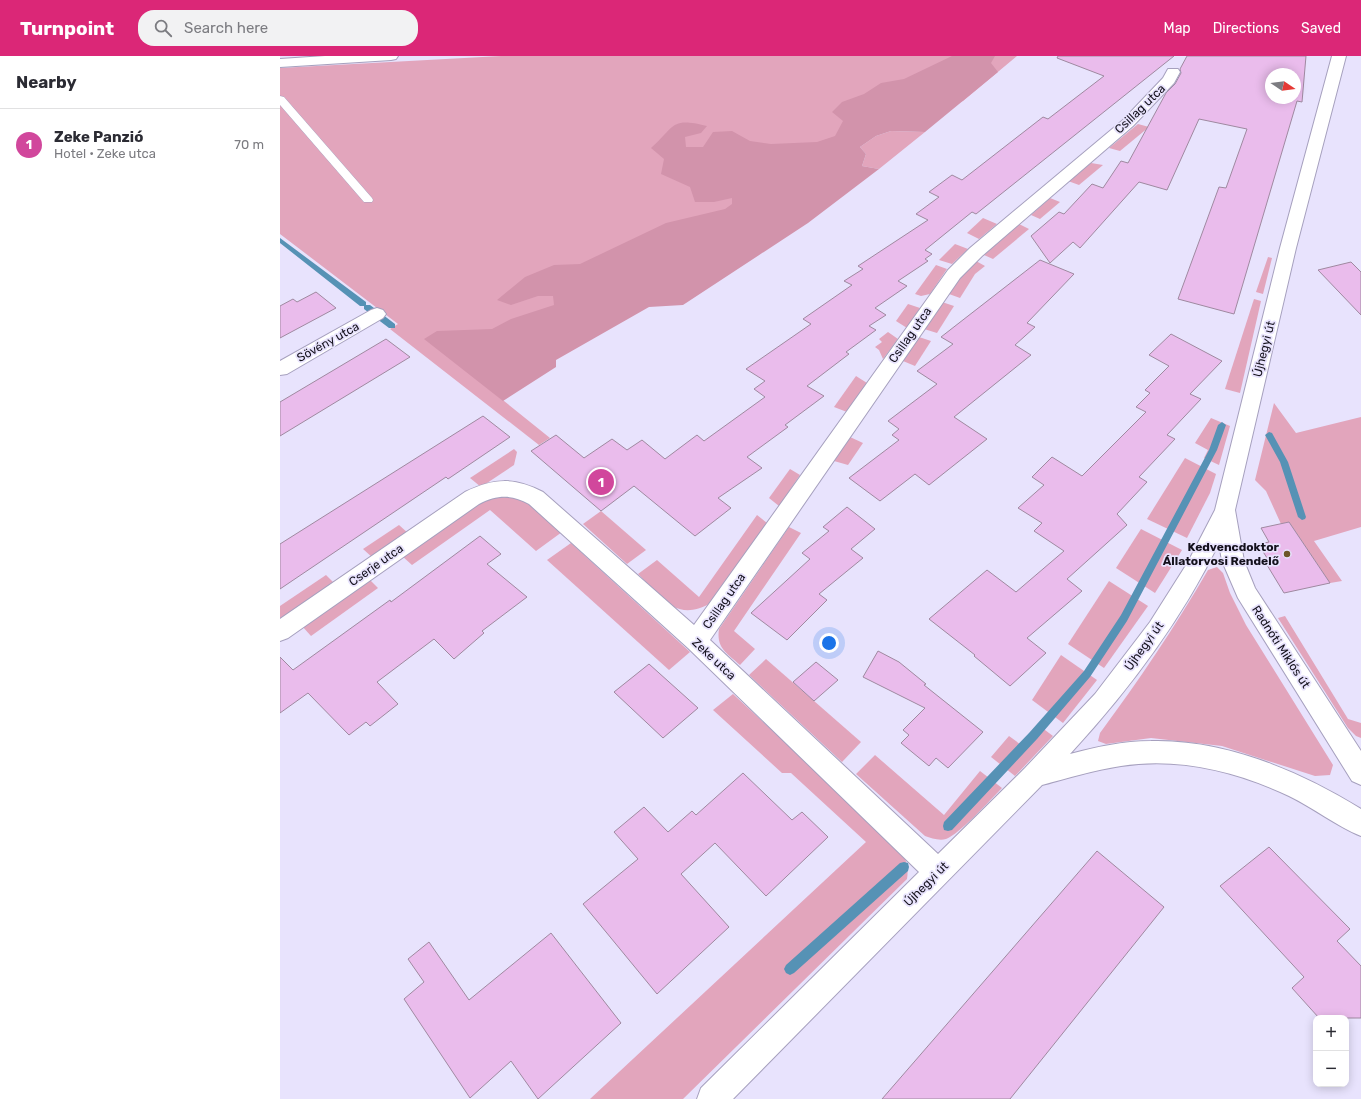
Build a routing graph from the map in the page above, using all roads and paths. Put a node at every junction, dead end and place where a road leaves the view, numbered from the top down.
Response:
1 (391, 56) edge
2 (1339, 56) edge
3 (280, 63) edge
4 (1173, 72) dead end
5 (280, 99) edge
6 (368, 200) dead end
7 (377, 314) dead end
8 (280, 369) edge
9 (472, 498) joint
10 (1225, 510) junction
11 (280, 632) edge
12 (696, 641) junction
13 (1359, 764) edge
14 (1034, 776) junction
15 (1361, 824) edge
16 (938, 872) junction
17 (712, 1099) edge

1 - 3 street
2 - 10 street, Újhegyi út
4 - 12 street, Csillag utca
5 - 6 lane
7 - 8 street, Sövény utca
9 - 11 street, Cserje utca
9 - 12 street, Zeke utca
10 - 13 street, Radnóti Miklós út
10 - 14 street, Újhegyi út
12 - 16 street, Zeke utca
14 - 15 street
14 - 16 street, Újhegyi út
16 - 17 street, Újhegyi út

